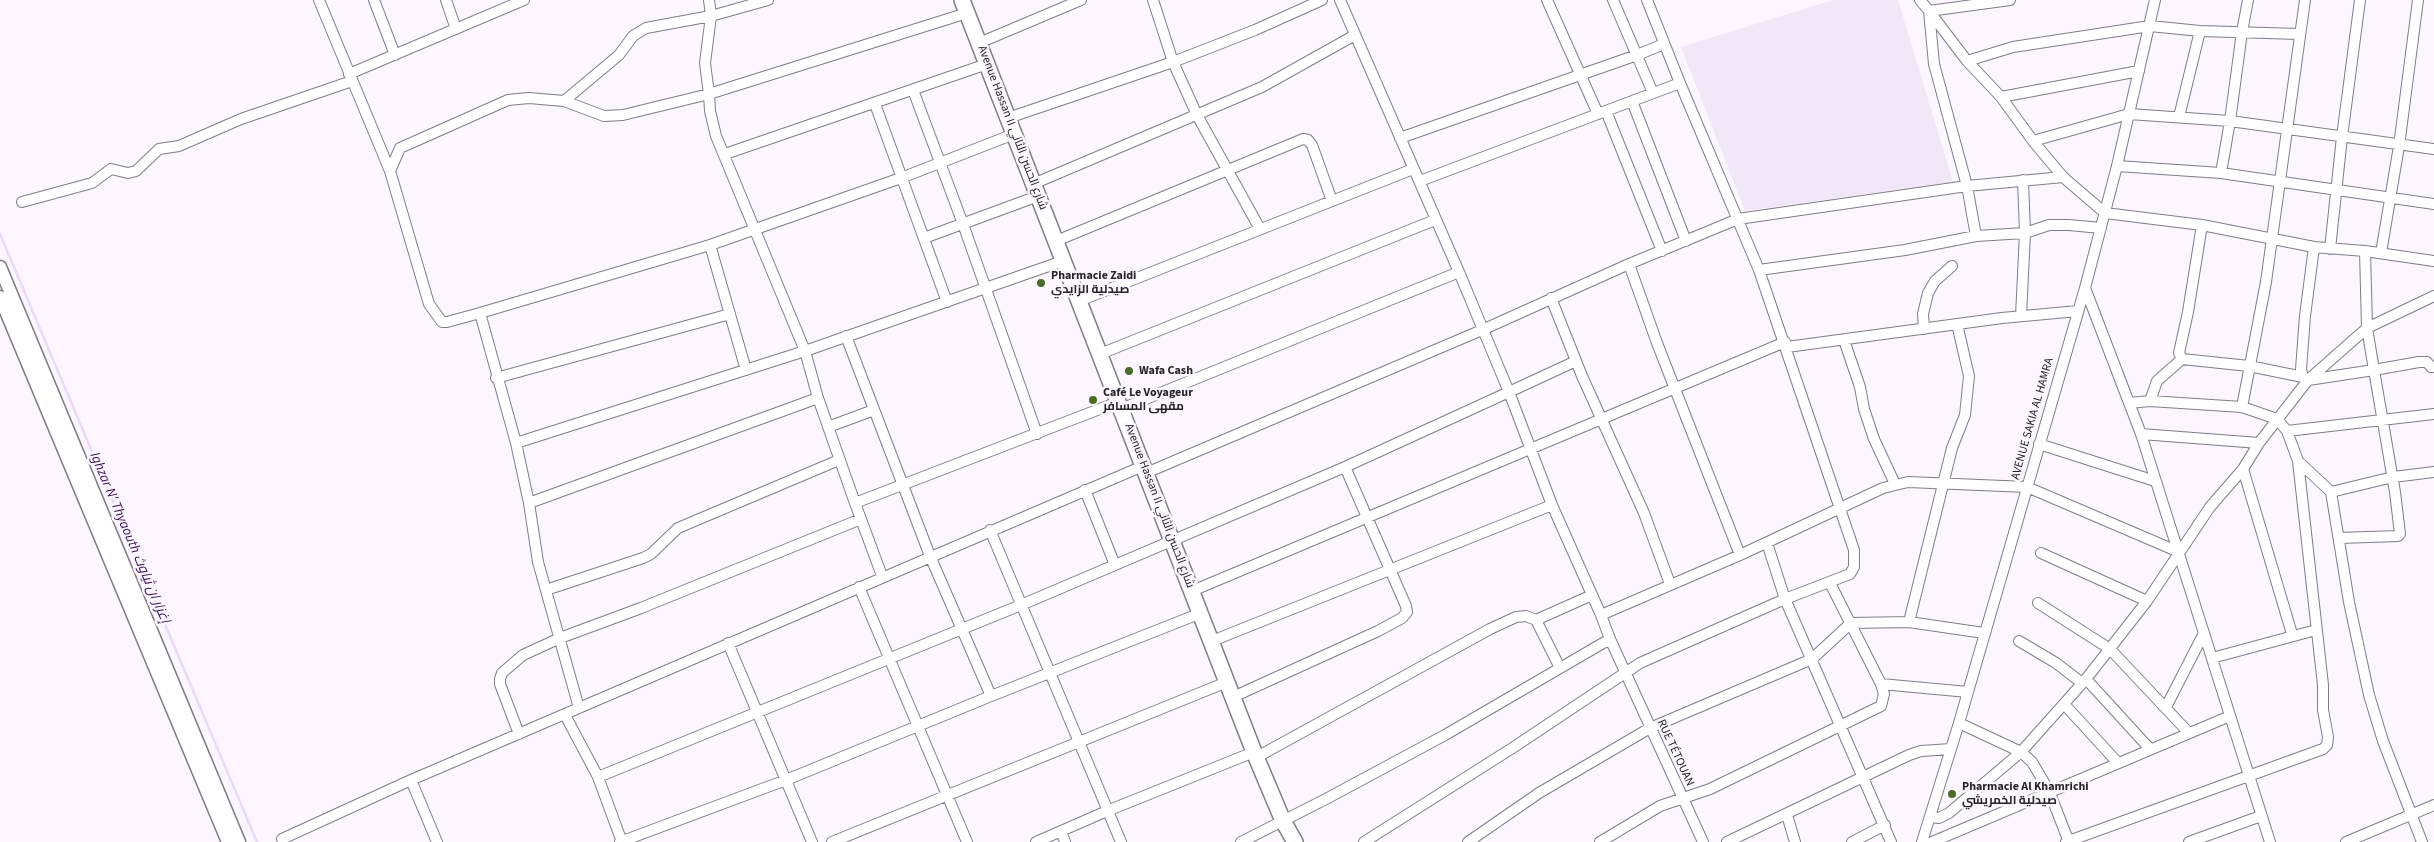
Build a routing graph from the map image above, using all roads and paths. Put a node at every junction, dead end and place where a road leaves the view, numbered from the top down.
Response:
1 (319, 0) edge
2 (374, 0) edge
3 (446, 0) edge
4 (524, 0) edge
5 (709, 0) edge
6 (768, 0) edge
7 (1081, 0) edge
8 (1153, 0) edge
9 (1322, 0) edge
10 (1340, 0) edge
11 (1547, 0) edge
12 (1613, 0) edge
13 (1647, 0) edge
14 (1920, 0) edge
15 (2010, 0) edge
16 (2156, 0) edge
17 (2248, 0) edge
18 (2305, 0) edge
19 (2360, 0) edge
20 (2418, 0) edge
21 (965, 7) edge
22 (1929, 11) junction
23 (711, 16) junction
24 (2150, 26) junction
25 (456, 29) junction
26 (2200, 31) junction
27 (2242, 32) junction
28 (2299, 34) junction
29 (1355, 35) junction
30 (979, 43) junction
31 (1664, 44) junction
32 (395, 55) junction
33 (1637, 55) junction
34 (1967, 61) junction
35 (1173, 62) junction
36 (987, 64) junction
37 (2139, 71) junction
38 (1581, 74) junction
39 (350, 78) junction
40 (1680, 83) junction
41 (913, 90) junction
42 (1653, 93) junction
43 (709, 94) junction
44 (2001, 97) junction
45 (564, 101) junction
46 (1632, 101) junction
47 (874, 104) junction
48 (1602, 113) junction
49 (2129, 114) junction
50 (1197, 115) junction
51 (2179, 117) junction
52 (1008, 118) junction
53 (2230, 121) junction
54 (2287, 129) junction
55 (1014, 134) junction
56 (1400, 138) junction
57 (2342, 138) junction
58 (2033, 141) junction
59 (2399, 146) junction
60 (2434, 149) edge
61 (725, 154) junction
62 (940, 163) junction
63 (2117, 166) junction
64 (1413, 169) junction
65 (1227, 170) junction
66 (390, 171) junction
67 (2221, 173) junction
68 (2063, 177) junction
69 (902, 178) junction
70 (2023, 180) junction
71 (1420, 181) junction
72 (2280, 182) junction
73 (1967, 186) junction
74 (1036, 190) junction
75 (2336, 191) junction
76 (2391, 198) junction
77 (1332, 201) junction
78 (22, 202) dead end
79 (2434, 204) edge
80 (2105, 213) junction
81 (1738, 219) junction
82 (1435, 220) junction
83 (963, 224) junction
84 (2202, 225) junction
85 (2100, 228) junction
86 (1260, 229) junction
87 (754, 230) junction
88 (2025, 233) junction
89 (1976, 236) junction
90 (924, 238) junction
91 (2272, 238) junction
92 (1056, 241) junction
93 (1686, 241) junction
94 (710, 245) junction
95 (2314, 247) junction
96 (2330, 248) junction
97 (1662, 251) junction
98 (2365, 251) junction
99 (2381, 253) junction
100 (1063, 261) junction
101 (2434, 261) edge
102 (1629, 264) junction
103 (1952, 266) dead end
104 (0, 267) edge
105 (1759, 270) junction
106 (1459, 272) junction
107 (985, 288) junction
108 (2085, 288) junction
109 (2434, 296) edge
110 (0, 297) edge
111 (1551, 298) junction
112 (1079, 301) junction
113 (948, 302) junction
114 (2078, 310) junction
115 (480, 313) junction
116 (730, 314) junction
117 (2021, 316) junction
118 (1957, 324) junction
119 (1924, 328) junction
120 (2367, 328) junction
121 (1482, 330) junction
122 (846, 336) junction
123 (1844, 340) junction
124 (1786, 345) junction
125 (804, 351) junction
126 (1100, 354) junction
127 (2182, 359) junction
128 (1576, 361) junction
129 (2249, 366) junction
130 (2434, 367) edge
131 (746, 370) junction
132 (2374, 370) junction
133 (496, 378) junction
134 (2305, 378) junction
135 (1675, 389) junction
136 (1509, 392) junction
137 (818, 398) junction
138 (2150, 401) junction
139 (2129, 403) junction
140 (1120, 405) junction
141 (2242, 407) junction
142 (874, 410) junction
143 (2434, 414) edge
144 (2277, 418) junction
145 (1602, 419) junction
146 (2383, 420) junction
147 (828, 427) junction
148 (2287, 431) junction
149 (1037, 434) junction
150 (2141, 434) junction
151 (516, 443) junction
152 (2260, 443) junction
153 (2039, 444) junction
154 (1530, 449) junction
155 (839, 460) junction
156 (2298, 461) junction
157 (1345, 467) junction
158 (2243, 469) junction
159 (1145, 470) junction
160 (2434, 472) edge
161 (2393, 477) junction
162 (2155, 481) junction
163 (902, 483) junction
164 (1944, 483) junction
165 (1896, 484) junction
166 (2027, 487) junction
167 (1085, 490) junction
168 (2331, 492) junction
169 (529, 503) junction
170 (855, 503) junction
171 (1552, 504) junction
172 (1841, 509) junction
173 (861, 518) junction
174 (1368, 519) junction
175 (990, 530) junction
176 (2339, 538) junction
177 (1173, 541) junction
178 (1767, 543) junction
179 (2179, 552) junction
180 (2041, 553) dead end
181 (1740, 555) junction
182 (930, 556) junction
183 (1115, 565) junction
184 (1389, 569) junction
185 (882, 576) junction
186 (1830, 583) junction
187 (1670, 584) junction
188 (859, 587) junction
189 (546, 590) junction
190 (1192, 591) junction
191 (1592, 594) junction
192 (1786, 599) junction
193 (2147, 601) junction
194 (2038, 603) dead end
195 (1021, 605) junction
196 (1201, 613) junction
197 (1601, 615) junction
198 (1536, 620) junction
199 (1908, 622) junction
200 (1851, 624) junction
201 (962, 627) junction
202 (2316, 630) junction
203 (1984, 633) junction
204 (2204, 633) junction
205 (2292, 634) junction
206 (560, 638) junction
207 (1610, 639) junction
208 (1212, 641) junction
209 (2019, 641) dead end
210 (728, 643) junction
211 (2110, 649) junction
212 (889, 658) junction
213 (2212, 658) junction
214 (1812, 659) junction
215 (1560, 668) junction
216 (1049, 673) junction
217 (1624, 674) junction
218 (2084, 681) junction
219 (1228, 682) junction
220 (1881, 684) junction
221 (1968, 692) junction
222 (991, 696) junction
223 (1233, 697) junction
224 (2064, 704) junction
225 (2166, 707) junction
226 (579, 708) junction
227 (757, 713) junction
228 (565, 715) junction
229 (2230, 716) junction
230 (1959, 724) junction
231 (918, 726) junction
232 (1841, 726) junction
233 (1650, 728) junction
234 (2189, 733) junction
235 (519, 734) junction
236 (1078, 741) junction
237 (1951, 749) junction
238 (2150, 750) junction
239 (2020, 752) junction
240 (1256, 755) junction
241 (2118, 762) junction
242 (2248, 776) junction
243 (598, 777) junction
244 (1863, 778) junction
245 (411, 780) junction
246 (786, 780) junction
247 (2049, 791) junction
248 (947, 796) junction
249 (1682, 799) junction
250 (2434, 805) edge
251 (1108, 811) junction
252 (2412, 814) junction
253 (1787, 815) junction
254 (2261, 816) junction
255 (1931, 817) junction
256 (1283, 821) junction
257 (1885, 825) junction
258 (1060, 831) junction
259 (2356, 840) edge
260 (280, 841) edge
261 (228, 842) edge
262 (239, 842) edge
263 (437, 842) edge
264 (621, 842) edge
265 (812, 842) edge
266 (832, 842) edge
267 (967, 842) edge
268 (1036, 842) edge
269 (1065, 842) edge
270 (1121, 842) edge
271 (1241, 842) edge
272 (1295, 842) edge
273 (1364, 842) edge
274 (1468, 842) edge
275 (1600, 842) edge
276 (1702, 842) edge
277 (1727, 842) edge
278 (1795, 842) edge
279 (1852, 842) edge
280 (1891, 842) edge
281 (1922, 842) edge
282 (1932, 842) edge
283 (2068, 842) edge
284 (2189, 842) edge
285 (2270, 842) edge
286 (2346, 842) edge
287 (2422, 842) edge

1 - 39 street
2 - 32 street
3 - 25 street
4 - 25 street
5 - 23 street
6 - 23 street
7 - 30 street
8 - 35 street
9 - 35 street
10 - 29 street, RUE TÉTOUAN
11 - 38 street
12 - 33 street
13 - 31 street
14 - 22 street
15 - 22 street
16 - 24 street, AVENUE SAKIA AL HAMRA
17 - 27 street
18 - 28 street
19 - 57 street
20 - 59 street
21 - 30 main road, Avenue Hassan II شارع الحسن الثاني
21 - 43 street
22 - 34 street
22 - 73 street
23 - 43 street
23 - 45 street
24 - 26 street
24 - 34 street
24 - 37 street, AVENUE SAKIA AL HAMRA
25 - 32 street
26 - 27 street
26 - 51 street
27 - 28 street
27 - 53 street
28 - 54 street
29 - 50 street
29 - 56 street, RUE TÉTOUAN
30 - 36 main road, Avenue Hassan II شارع الحسن الثاني
31 - 33 street
31 - 40 street
32 - 39 street
33 - 38 street
33 - 42 street
34 - 44 street
35 - 50 street
35 - 52 street
36 - 41 street
36 - 52 main road, Avenue Hassan II شارع الحسن الثاني
37 - 44 street
37 - 49 street, AVENUE SAKIA AL HAMRA
38 - 48 street
38 - 56 street
39 - 66 street
39 - 78 street
40 - 42 street
40 - 81 street
41 - 47 street
41 - 62 street
42 - 46 street
43 - 45 street
43 - 61 street
44 - 58 street
45 - 66 street
46 - 48 street
46 - 93 street
47 - 61 street
47 - 69 street
48 - 71 street
48 - 97 street
49 - 51 street
49 - 58 street
49 - 63 street, AVENUE SAKIA AL HAMRA
50 - 65 street
50 - 74 street
51 - 53 street
52 - 55 main road, Avenue Hassan II شارع الحسن الثاني
53 - 54 street
53 - 67 street
54 - 57 street
54 - 72 street
55 - 62 street
55 - 74 main road, Avenue Hassan II شارع الحسن الثاني
56 - 64 street, RUE TÉTOUAN
57 - 59 street
57 - 75 street
58 - 68 street
59 - 60 street
59 - 76 street
61 - 87 street
62 - 69 street
62 - 83 street
63 - 67 street
63 - 80 street, AVENUE SAKIA AL HAMRA
64 - 71 street, RUE TÉTOUAN
64 - 77 street
65 - 77 street
65 - 86 street
65 - 92 street
66 - 115 street
67 - 72 street
68 - 70 street
68 - 80 street
69 - 87 street
69 - 90 street
70 - 73 street
70 - 88 street
71 - 82 street, RUE TÉTOUAN
72 - 75 street
72 - 91 street
73 - 81 street
73 - 89 street
74 - 83 street
74 - 92 main road, Avenue Hassan II شارع الحسن الثاني
75 - 76 street
75 - 96 street
76 - 79 street
76 - 99 street
77 - 86 street
80 - 84 street
80 - 85 street, AVENUE SAKIA AL HAMRA
81 - 93 street
81 - 105 street
82 - 106 street, RUE TÉTOUAN
82 - 126 street
83 - 90 street
83 - 107 street
84 - 91 street
84 - 127 street
85 - 88 street
85 - 108 street, AVENUE SAKIA AL HAMRA
86 - 112 street
87 - 94 street
87 - 125 street
88 - 89 street
88 - 117 street
89 - 105 street
90 - 113 street
91 - 95 street
91 - 129 street
92 - 100 main road, Avenue Hassan II شارع الحسن الثاني
93 - 97 street
94 - 115 street
94 - 116 street
95 - 96 street
95 - 134 street
96 - 98 street
97 - 102 street
98 - 99 street
98 - 120 street
99 - 101 street
100 - 107 street
100 - 112 main road, Avenue Hassan II شارع الحسن الثاني
102 - 111 street
102 - 135 street
103 - 119 street
104 - 262 street
105 - 124 street
106 - 121 street, RUE TÉTOUAN
106 - 140 street
107 - 113 street
107 - 149 street
108 - 114 street, AVENUE SAKIA AL HAMRA
108 - 139 street
109 - 120 street
110 - 261 street
111 - 121 street
111 - 128 street
112 - 126 main road, Avenue Hassan II شارع الحسن الثاني
113 - 122 street
114 - 117 street
114 - 153 street, AVENUE SAKIA AL HAMRA
115 - 133 street
116 - 131 street
116 - 133 street
117 - 118 street
118 - 119 street
118 - 164 street
119 - 123 street
120 - 132 street
120 - 134 street
121 - 136 street, RUE TÉTOUAN
121 - 159 street
122 - 125 street
122 - 142 street
123 - 124 street
123 - 165 street
124 - 135 street
124 - 172 street
125 - 131 street
125 - 137 street
126 - 140 main road, Avenue Hassan II شارع الحسن الثاني
127 - 129 street
127 - 138 street
128 - 136 street
128 - 145 street
129 - 134 street
129 - 141 street
130 - 132 street
131 - 151 street
132 - 134 street
132 - 146 street
133 - 151 street
134 - 144 street
135 - 145 street
135 - 181 street
136 - 154 street, RUE TÉTOUAN
136 - 157 street
137 - 147 street
137 - 169 street
138 - 139 street
138 - 141 street
139 - 150 street
140 - 149 street
140 - 159 main road, Avenue Hassan II شارع الحسن الثاني
141 - 144 street
142 - 147 street
142 - 163 street
143 - 146 street
144 - 148 street
144 - 152 street
145 - 154 street
145 - 187 street
146 - 148 street
146 - 161 street
147 - 155 street
148 - 156 street
149 - 163 street
150 - 152 street
150 - 162 street
151 - 169 street
152 - 158 street
153 - 162 street
153 - 166 street, AVENUE SAKIA AL HAMRA
154 - 171 street, RUE TÉTOUAN
154 - 174 street
155 - 170 street
155 - 189 street
156 - 168 street
156 - 202 street
157 - 174 street
157 - 177 street
158 - 179 street
158 - 205 street
159 - 167 street
159 - 177 main road, Avenue Hassan II شارع الحسن الثاني
160 - 161 street
161 - 168 street
161 - 176 street
162 - 179 street
163 - 170 street
163 - 182 street
164 - 165 street
164 - 166 street
164 - 199 street
165 - 172 street
166 - 179 street
166 - 203 street, AVENUE SAKIA AL HAMRA
167 - 175 street
167 - 183 street
168 - 176 street
169 - 189 street
170 - 173 street
171 - 184 street
171 - 191 street, RUE TÉTOUAN
172 - 178 street
172 - 186 street
173 - 185 street
173 - 206 street
174 - 184 street
174 - 190 street
175 - 182 street
175 - 195 street
176 - 252 street
177 - 183 street
177 - 190 main road, Avenue Hassan II شارع الحسن الثاني
178 - 181 street
178 - 192 street
179 - 193 street
179 - 204 street
180 - 193 street
181 - 187 street
182 - 185 street
182 - 201 street
183 - 195 street
184 - 208 street
184 - 223 street
185 - 188 street
186 - 192 street
186 - 200 street
187 - 197 street
188 - 210 street
188 - 212 street
189 - 206 street
190 - 196 main road, Avenue Hassan II شارع الحسن الثاني
191 - 197 street, RUE TÉTOUAN
191 - 198 street
192 - 214 street
192 - 217 street
193 - 211 street
194 - 211 street
195 - 201 street
195 - 216 street
196 - 208 main road, Avenue Hassan II شارع الحسن الثاني
196 - 216 street
197 - 207 street, RUE TÉTOUAN
198 - 215 street
198 - 240 street
199 - 200 street
199 - 203 street
200 - 214 street
200 - 220 street
201 - 212 street
201 - 222 street
202 - 205 street
202 - 242 street
203 - 221 street, AVENUE SAKIA AL HAMRA
204 - 213 street
204 - 225 street
205 - 213 street
206 - 226 street
206 - 235 street
207 - 215 street
207 - 217 street, RUE TÉTOUAN
208 - 219 main road, Avenue Hassan II شارع الحسن الثاني
209 - 218 street
210 - 226 street
210 - 227 street
211 - 218 street
211 - 225 street
212 - 227 street
212 - 231 street
213 - 229 street
214 - 232 street
214 - 233 street
215 - 256 street
216 - 222 street
216 - 236 street
217 - 233 street, RUE TÉTOUAN
217 - 273 street
218 - 224 street
218 - 238 street
219 - 223 main road, Avenue Hassan II شارع الحسن الثاني
219 - 236 street
220 - 221 street
220 - 232 street
221 - 230 street, AVENUE SAKIA AL HAMRA
222 - 231 street
223 - 240 main road, Avenue Hassan II شارع الحسن الثاني
224 - 239 street
224 - 241 street
225 - 234 street
226 - 228 street
227 - 243 street
227 - 246 street
228 - 235 street
228 - 243 street
229 - 234 street
229 - 242 street
230 - 237 street, AVENUE SAKIA AL HAMRA
230 - 239 street
231 - 246 street
231 - 248 street
232 - 244 street
232 - 249 street
233 - 249 street, RUE TÉTOUAN
233 - 274 street
234 - 238 street
235 - 245 street
236 - 248 street
236 - 251 street
237 - 244 street
237 - 255 street, AVENUE SAKIA AL HAMRA
238 - 241 street
239 - 247 street
239 - 255 street
240 - 251 street
240 - 256 main road, Avenue Hassan II شارع الحسن الثاني
241 - 247 street
242 - 254 street
242 - 283 street
243 - 264 street
244 - 253 street
244 - 257 street
245 - 260 street
245 - 263 street
246 - 264 street
246 - 265 street
247 - 282 street
247 - 283 street
248 - 266 street
248 - 267 street
249 - 275 street
249 - 276 street, RUE TÉTOUAN
250 - 252 street
251 - 258 street
251 - 270 street
252 - 259 street
252 - 287 street
253 - 277 street
253 - 278 street
254 - 284 street
254 - 285 street
255 - 281 street, AVENUE SAKIA AL HAMRA
256 - 271 street
256 - 272 main road, Avenue Hassan II شارع الحسن الثاني
257 - 279 street
257 - 280 street
258 - 268 street
258 - 269 street
259 - 286 street

